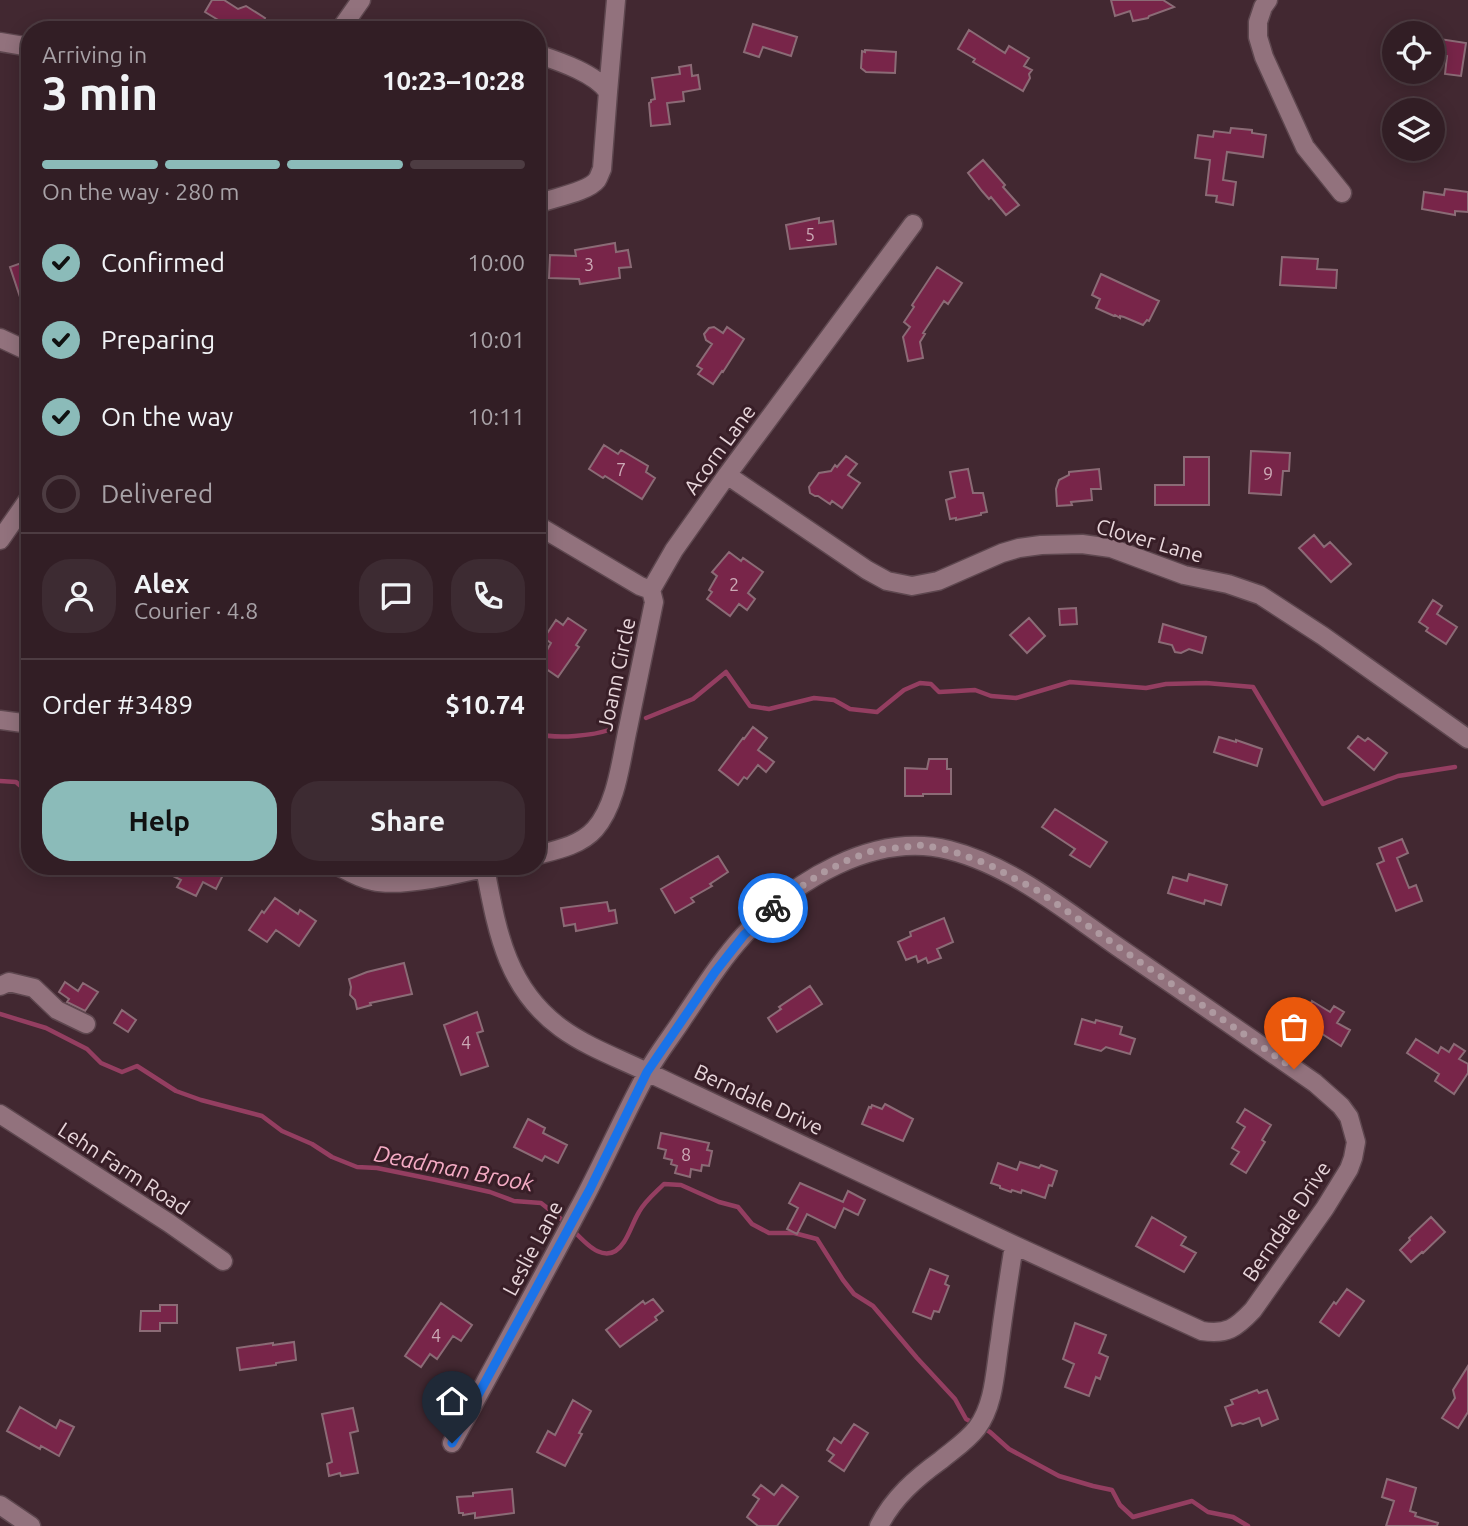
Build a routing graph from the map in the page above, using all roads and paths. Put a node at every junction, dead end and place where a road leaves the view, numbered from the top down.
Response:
1 (361, 0) edge
2 (616, 0) edge
3 (1268, 0) edge
4 (346, 21) edge
5 (0, 42) edge
6 (21, 46) edge
7 (546, 57) edge
8 (608, 92) junction
9 (1342, 193) dead end
10 (546, 201) edge
11 (913, 224) dead end
12 (0, 338) edge
13 (21, 348) edge
14 (727, 475) junction
15 (21, 510) edge
16 (546, 530) edge
17 (0, 540) edge
18 (651, 590) junction
19 (0, 720) edge
20 (21, 723) edge
21 (1468, 739) edge
22 (546, 853) edge
23 (354, 875) edge
24 (442, 875) edge
25 (490, 875) edge
26 (0, 986) edge
27 (86, 1024) dead end
28 (647, 1072) junction
29 (0, 1114) edge
30 (1014, 1245) junction
31 (223, 1261) dead end
32 (452, 1443) dead end
33 (0, 1505) edge
34 (31, 1526) edge
35 (879, 1526) edge

1 - 4 street
2 - 8 street
3 - 9 street
5 - 6 street
7 - 8 street
8 - 10 street
11 - 14 street, Acorn Lane
12 - 13 street
14 - 18 street, Acorn Lane
14 - 21 street, Clover Lane
15 - 17 street
16 - 18 street
18 - 22 street, Joann Circle
19 - 20 street
23 - 24 street
25 - 28 street, Berndale Drive
26 - 27 street
28 - 30 street, Berndale Drive
28 - 30 street, Berndale Drive
28 - 32 street, Leslie Lane
29 - 31 street, Lehn Farm Road
30 - 35 street
33 - 34 street

